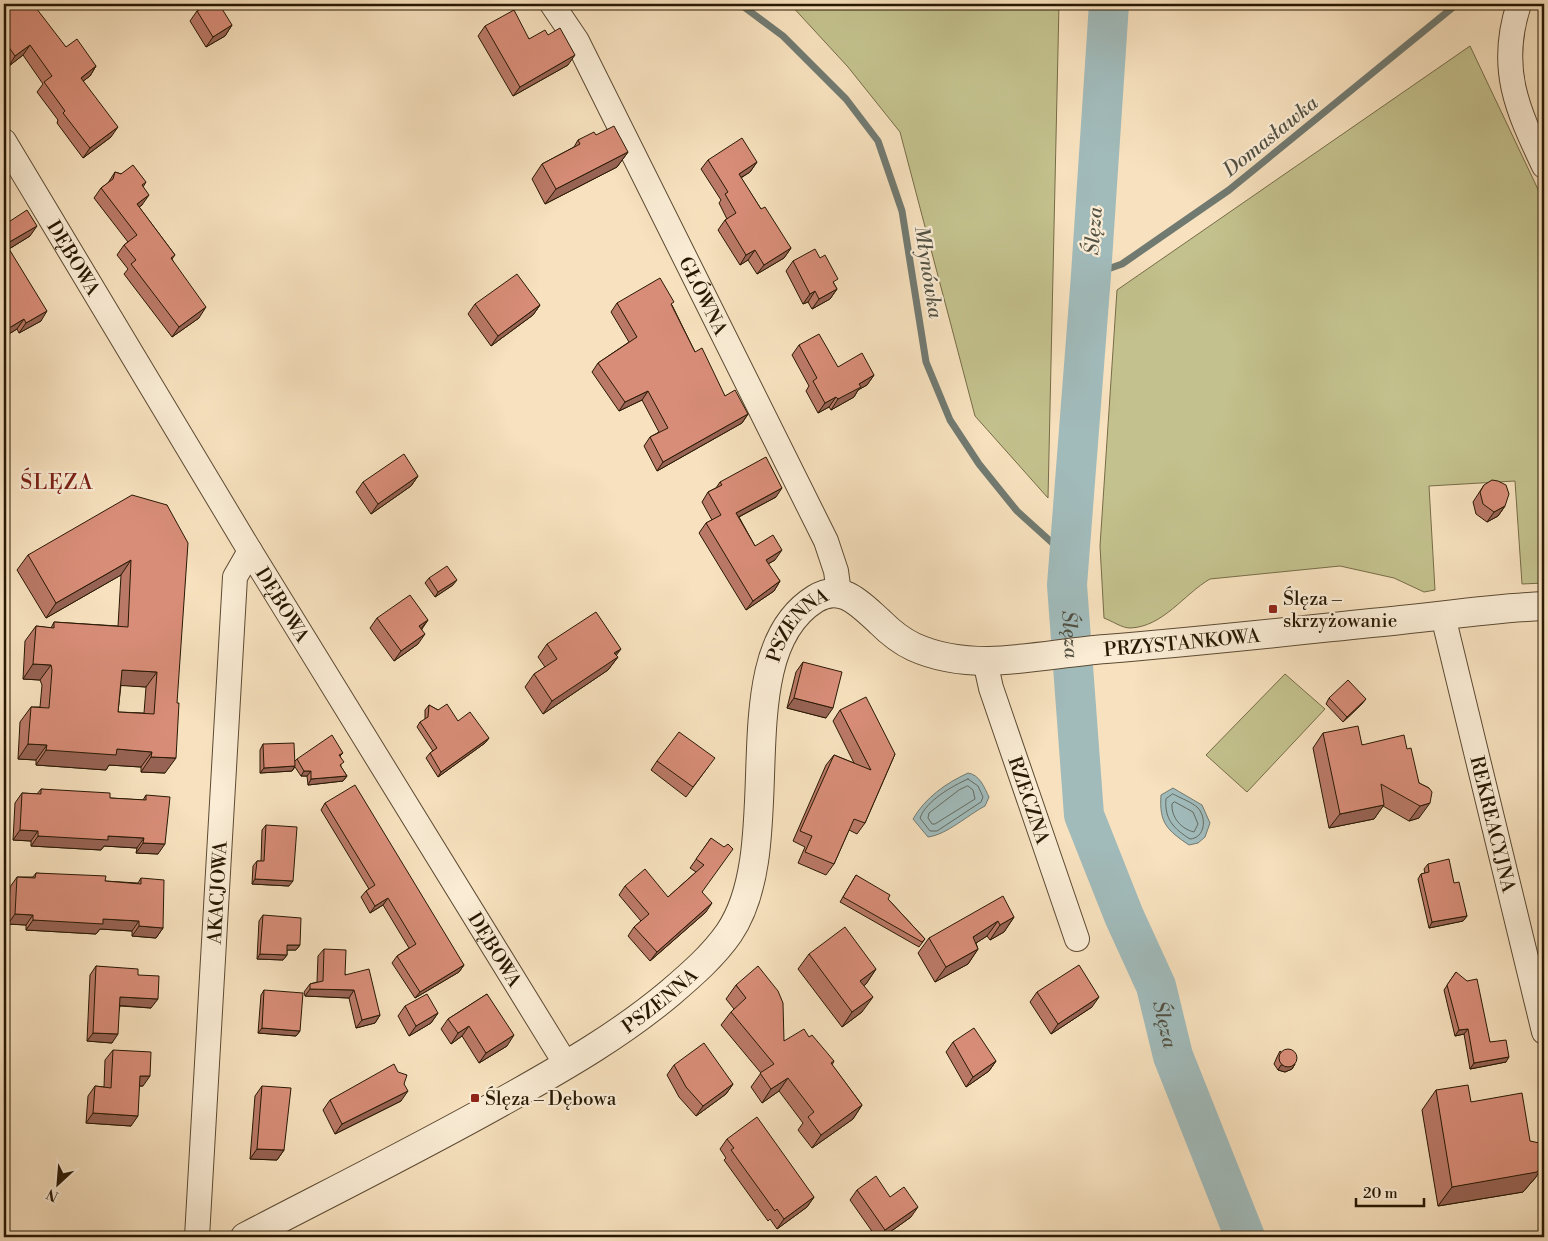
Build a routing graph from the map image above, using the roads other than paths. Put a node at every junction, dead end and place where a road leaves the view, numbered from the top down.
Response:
1 (552, 4) edge
2 (1519, 4) edge
3 (4, 141) edge
4 (1544, 166) edge
5 (250, 551) junction
6 (839, 593) junction
7 (1544, 606) edge
8 (1443, 616) junction
9 (985, 661) junction
10 (1077, 939) dead end
11 (1544, 1032) edge
12 (567, 1066) junction
13 (197, 1237) edge
14 (245, 1237) edge

1 - 6 street, GŁÓWNA
2 - 4 street
3 - 5 street, DĘBOWA
5 - 12 street, DĘBOWA
5 - 13 street, AKACJOWA
6 - 9 street, PRZYSTANKOWA
6 - 12 street, PSZENNA
7 - 8 street, PRZYSTANKOWA
8 - 9 street, PRZYSTANKOWA
8 - 11 street, REKREACYJNA
9 - 10 street, RZECZNA
12 - 14 street, PSZENNA

